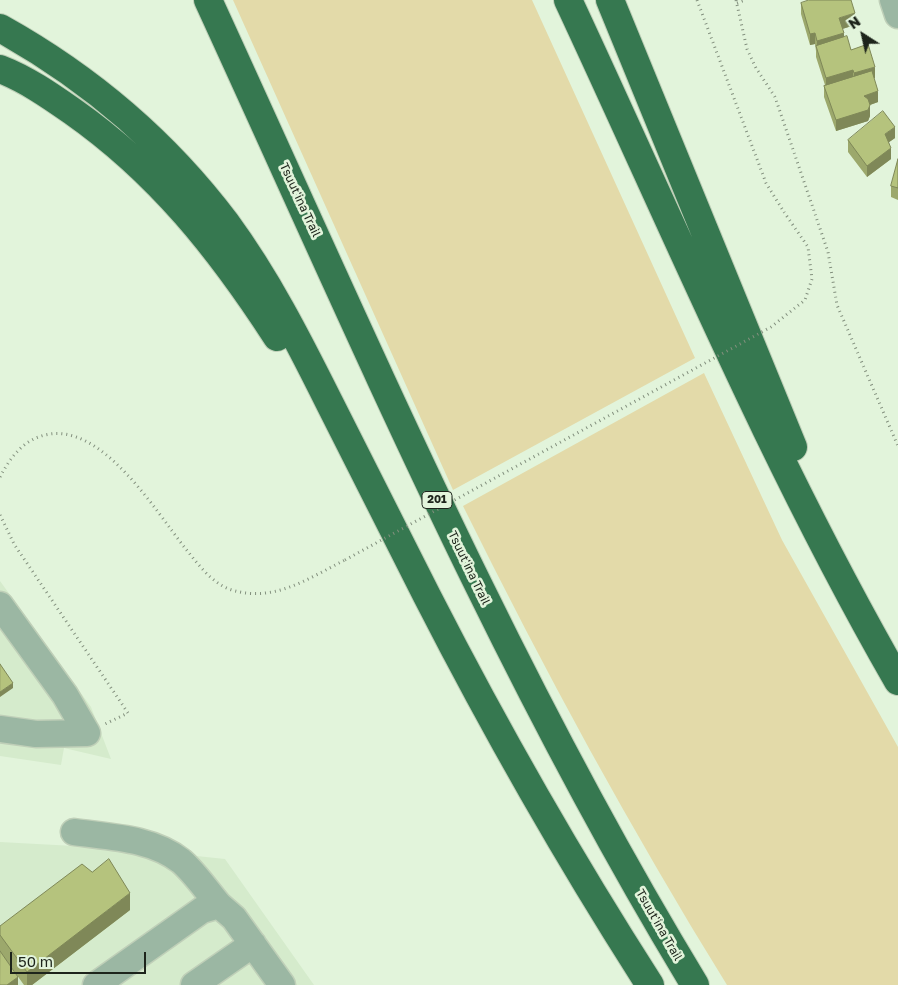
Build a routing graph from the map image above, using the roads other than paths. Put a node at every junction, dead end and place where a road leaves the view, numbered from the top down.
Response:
1 (208, 0) edge
2 (568, 0) edge
3 (610, 0) edge
4 (893, 0) edge
5 (898, 16) edge
6 (0, 28) edge
7 (0, 69) edge
8 (373, 490) junction
9 (0, 605) edge
10 (869, 631) junction
11 (898, 681) edge
12 (0, 729) edge
13 (74, 832) dead end
14 (219, 905) junction
15 (253, 944) junction
16 (280, 984) edge
17 (96, 985) edge
18 (194, 985) edge
19 (650, 985) edge
20 (695, 985) edge

1 - 20 highway, Tsuut'ina Trail / 201
2 - 10 highway
3 - 10 highway
4 - 5 street
6 - 8 highway
7 - 8 highway
8 - 19 highway
9 - 12 street
10 - 11 highway
13 - 14 street
14 - 15 street
14 - 17 street
15 - 16 street
15 - 18 street

